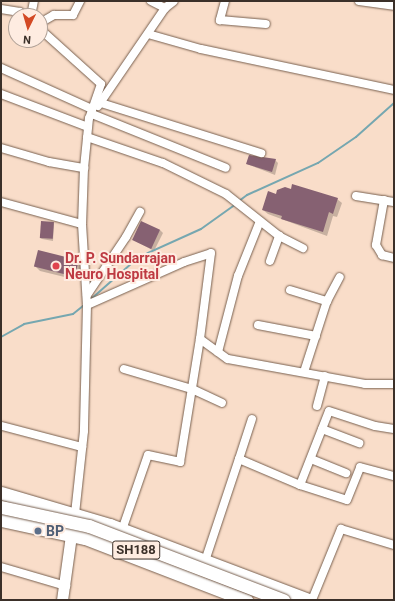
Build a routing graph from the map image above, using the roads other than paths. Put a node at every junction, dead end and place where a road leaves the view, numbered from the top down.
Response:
1 (80, 1) edge
2 (151, 1) edge
3 (174, 1) edge
4 (225, 1) edge
5 (359, 1) edge
6 (369, 2) edge
7 (394, 6) edge
8 (165, 8) junction
9 (48, 18) edge
10 (266, 24) dead end
11 (148, 34) junction
12 (48, 36) edge
13 (1, 68) edge
14 (394, 90) edge
15 (1, 94) edge
16 (101, 103) junction
17 (91, 114) junction
18 (88, 127) junction
19 (87, 137) junction
20 (1, 148) edge
21 (261, 153) dead end
22 (84, 168) junction
23 (226, 168) dead end
24 (356, 196) dead end
25 (384, 200) junction
26 (1, 202) edge
27 (394, 202) edge
28 (140, 212) dead end
29 (260, 221) junction
30 (82, 224) junction
31 (279, 236) junction
32 (303, 248) dead end
33 (394, 258) edge
34 (270, 261) dead end
35 (340, 277) dead end
36 (290, 290) dead end
37 (87, 301) junction
38 (327, 301) junction
39 (258, 326) dead end
40 (316, 336) junction
41 (200, 339) junction
42 (218, 352) junction
43 (124, 369) dead end
44 (304, 372) junction
45 (325, 376) junction
46 (394, 384) edge
47 (192, 389) junction
48 (222, 403) dead end
49 (317, 406) dead end
50 (252, 419) dead end
51 (2, 426) dead end
52 (322, 429) junction
53 (394, 429) edge
54 (359, 444) dead end
55 (82, 447) junction
56 (240, 459) junction
57 (310, 459) junction
58 (346, 473) dead end
59 (394, 476) edge
60 (300, 485) junction
61 (1, 493) edge
62 (1, 507) edge
63 (1, 512) edge
64 (75, 514) junction
65 (1, 520) edge
66 (122, 530) junction
67 (72, 535) junction
68 (394, 545) edge
69 (205, 561) junction
70 (1, 567) edge
71 (66, 586) junction
72 (62, 600) edge
73 (246, 600) edge
74 (267, 600) edge
75 (283, 600) edge
76 (309, 600) edge
77 (312, 600) edge

1 - 9 street
2 - 8 street
3 - 8 street
4 - 10 street
5 - 6 street
6 - 7 street
8 - 11 street
11 - 14 street
11 - 16 street
12 - 17 street
13 - 17 street
15 - 18 street
16 - 17 street
16 - 21 street
17 - 18 street
17 - 23 street
18 - 19 street
19 - 22 street
19 - 29 street
20 - 22 street
22 - 30 street
24 - 25 street
25 - 27 street
25 - 33 street
26 - 30 street
28 - 37 street
29 - 31 street
29 - 42 street
30 - 37 street
31 - 32 street
31 - 34 street
35 - 38 street
36 - 38 street
37 - 41 street
37 - 55 street
38 - 40 street
39 - 40 street
40 - 44 street
41 - 42 street
41 - 47 street
42 - 44 street
43 - 47 street
44 - 45 street
45 - 46 street
45 - 49 street
47 - 48 street
47 - 66 street
50 - 56 street
51 - 55 street
52 - 53 street
52 - 54 street
52 - 57 street
55 - 64 street
56 - 60 street
56 - 69 street
57 - 58 street
57 - 60 street
59 - 60 street
61 - 64 main road, SH188
62 - 75 main road, bridge
63 - 74 main road, SH188
64 - 66 main road, SH188
64 - 67 main road
65 - 67 main road, SH188
66 - 69 main road, SH188
67 - 71 street
67 - 73 main road, SH188
68 - 77 street
69 - 76 main road
70 - 71 street
71 - 72 street

